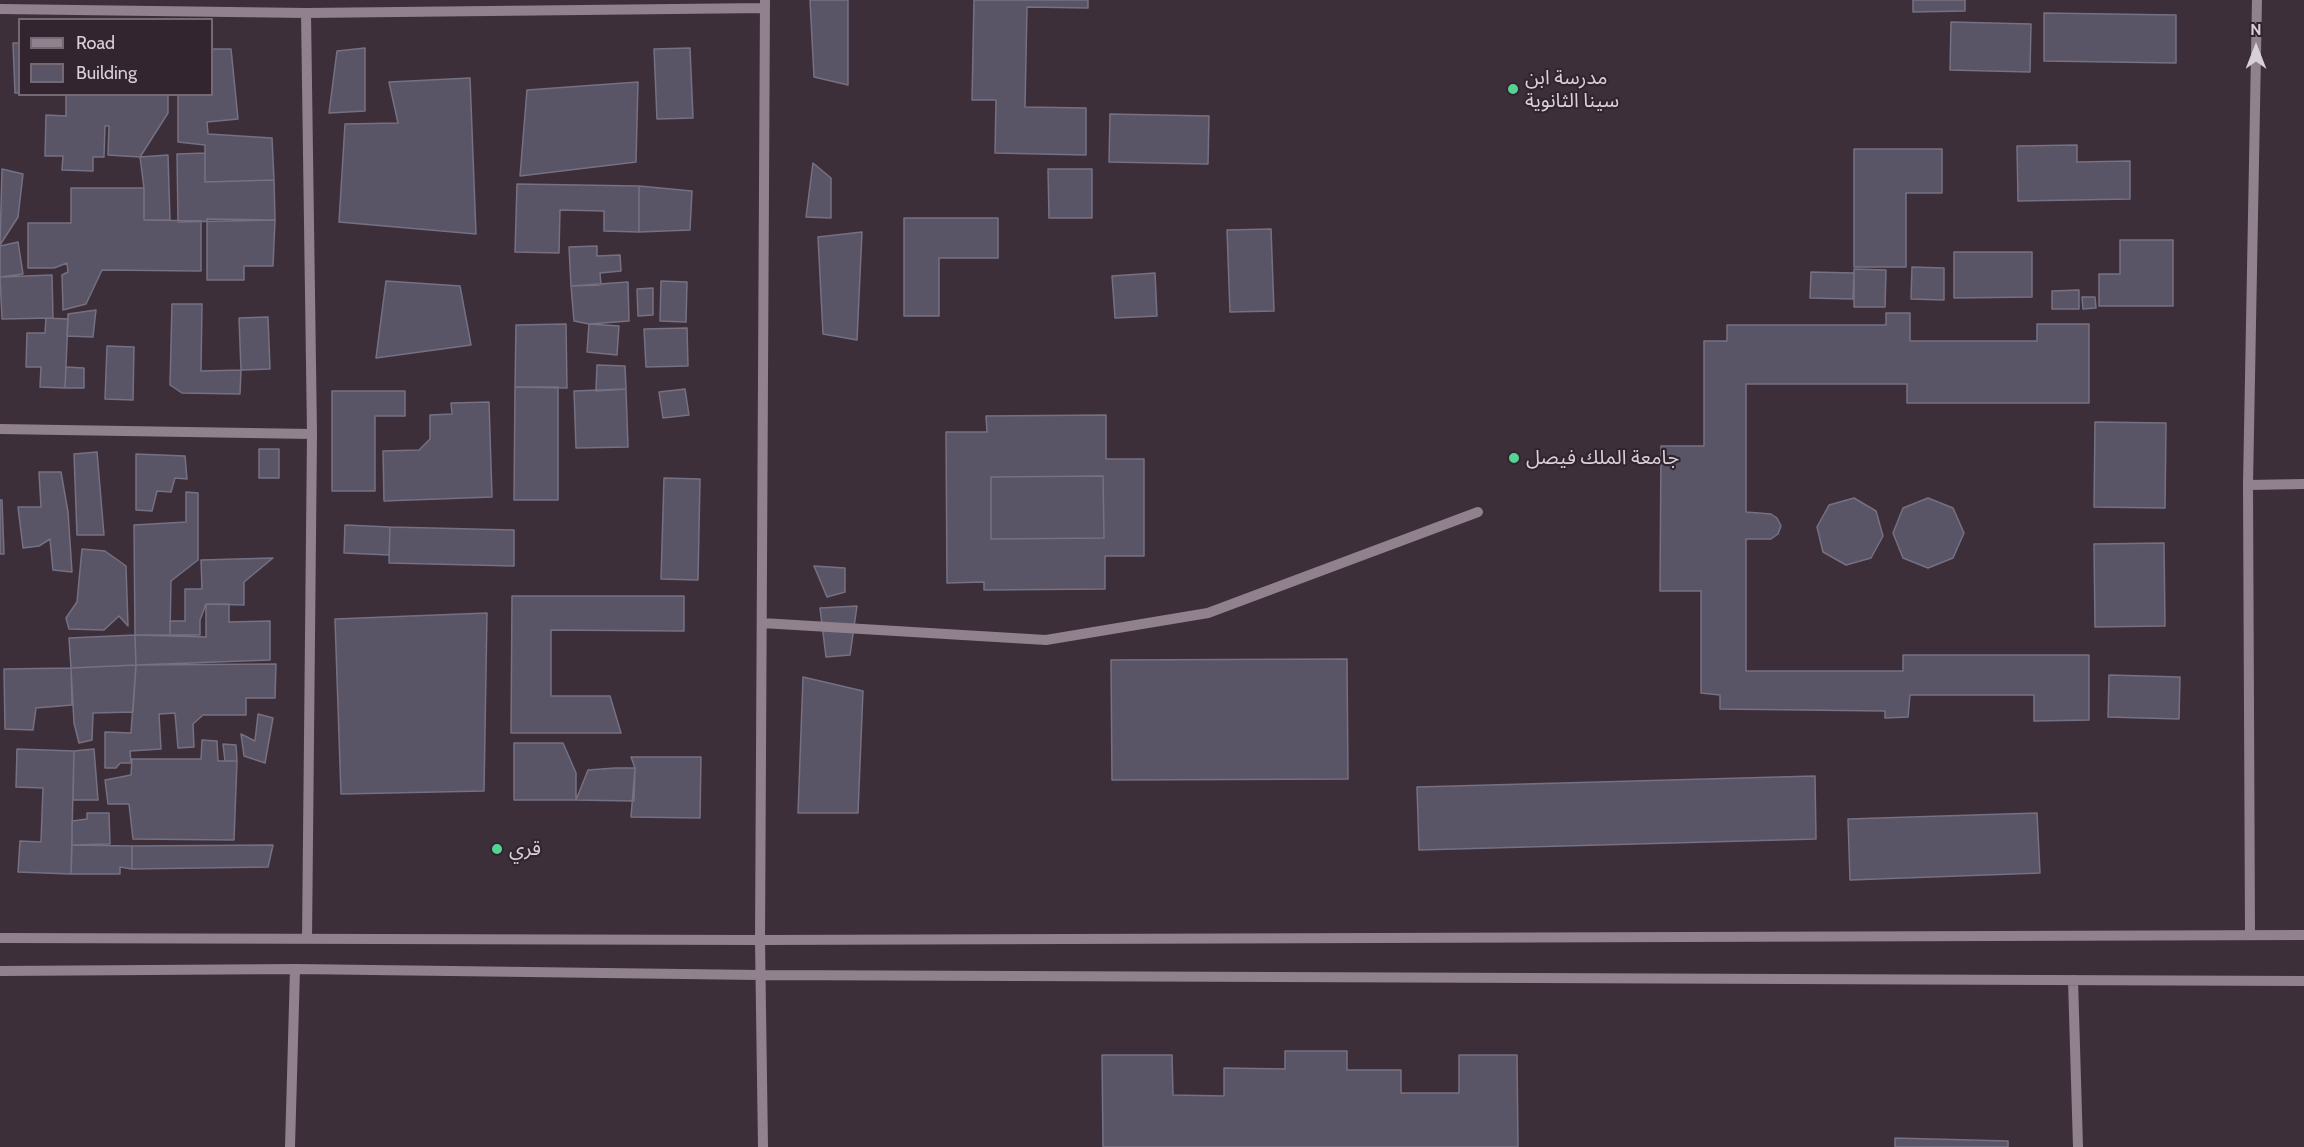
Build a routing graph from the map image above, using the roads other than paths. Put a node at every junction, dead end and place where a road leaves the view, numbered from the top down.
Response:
1 (2257, 0) edge
2 (765, 4) edge
3 (0, 9) edge
4 (306, 13) junction
5 (0, 429) edge
6 (312, 434) junction
7 (2248, 484) junction
8 (2304, 484) edge
9 (1478, 512) dead end
10 (762, 623) junction
11 (2250, 935) junction
12 (2304, 935) edge
13 (0, 938) edge
14 (307, 939) junction
15 (760, 940) junction
16 (295, 969) junction
17 (0, 971) edge
18 (760, 975) junction
19 (2073, 980) junction
20 (2304, 981) edge
21 (290, 1147) edge
22 (763, 1147) edge
23 (2078, 1147) edge

1 - 7 street
2 - 4 street
2 - 10 street
3 - 4 street
4 - 6 street
5 - 6 street
6 - 14 street
7 - 8 street
7 - 11 street
9 - 10 street
10 - 15 street
11 - 12 street
11 - 15 street
13 - 14 street
14 - 15 street
15 - 18 street
16 - 17 street
16 - 18 street
16 - 21 street
18 - 19 street
18 - 22 street
19 - 20 street
19 - 23 street

